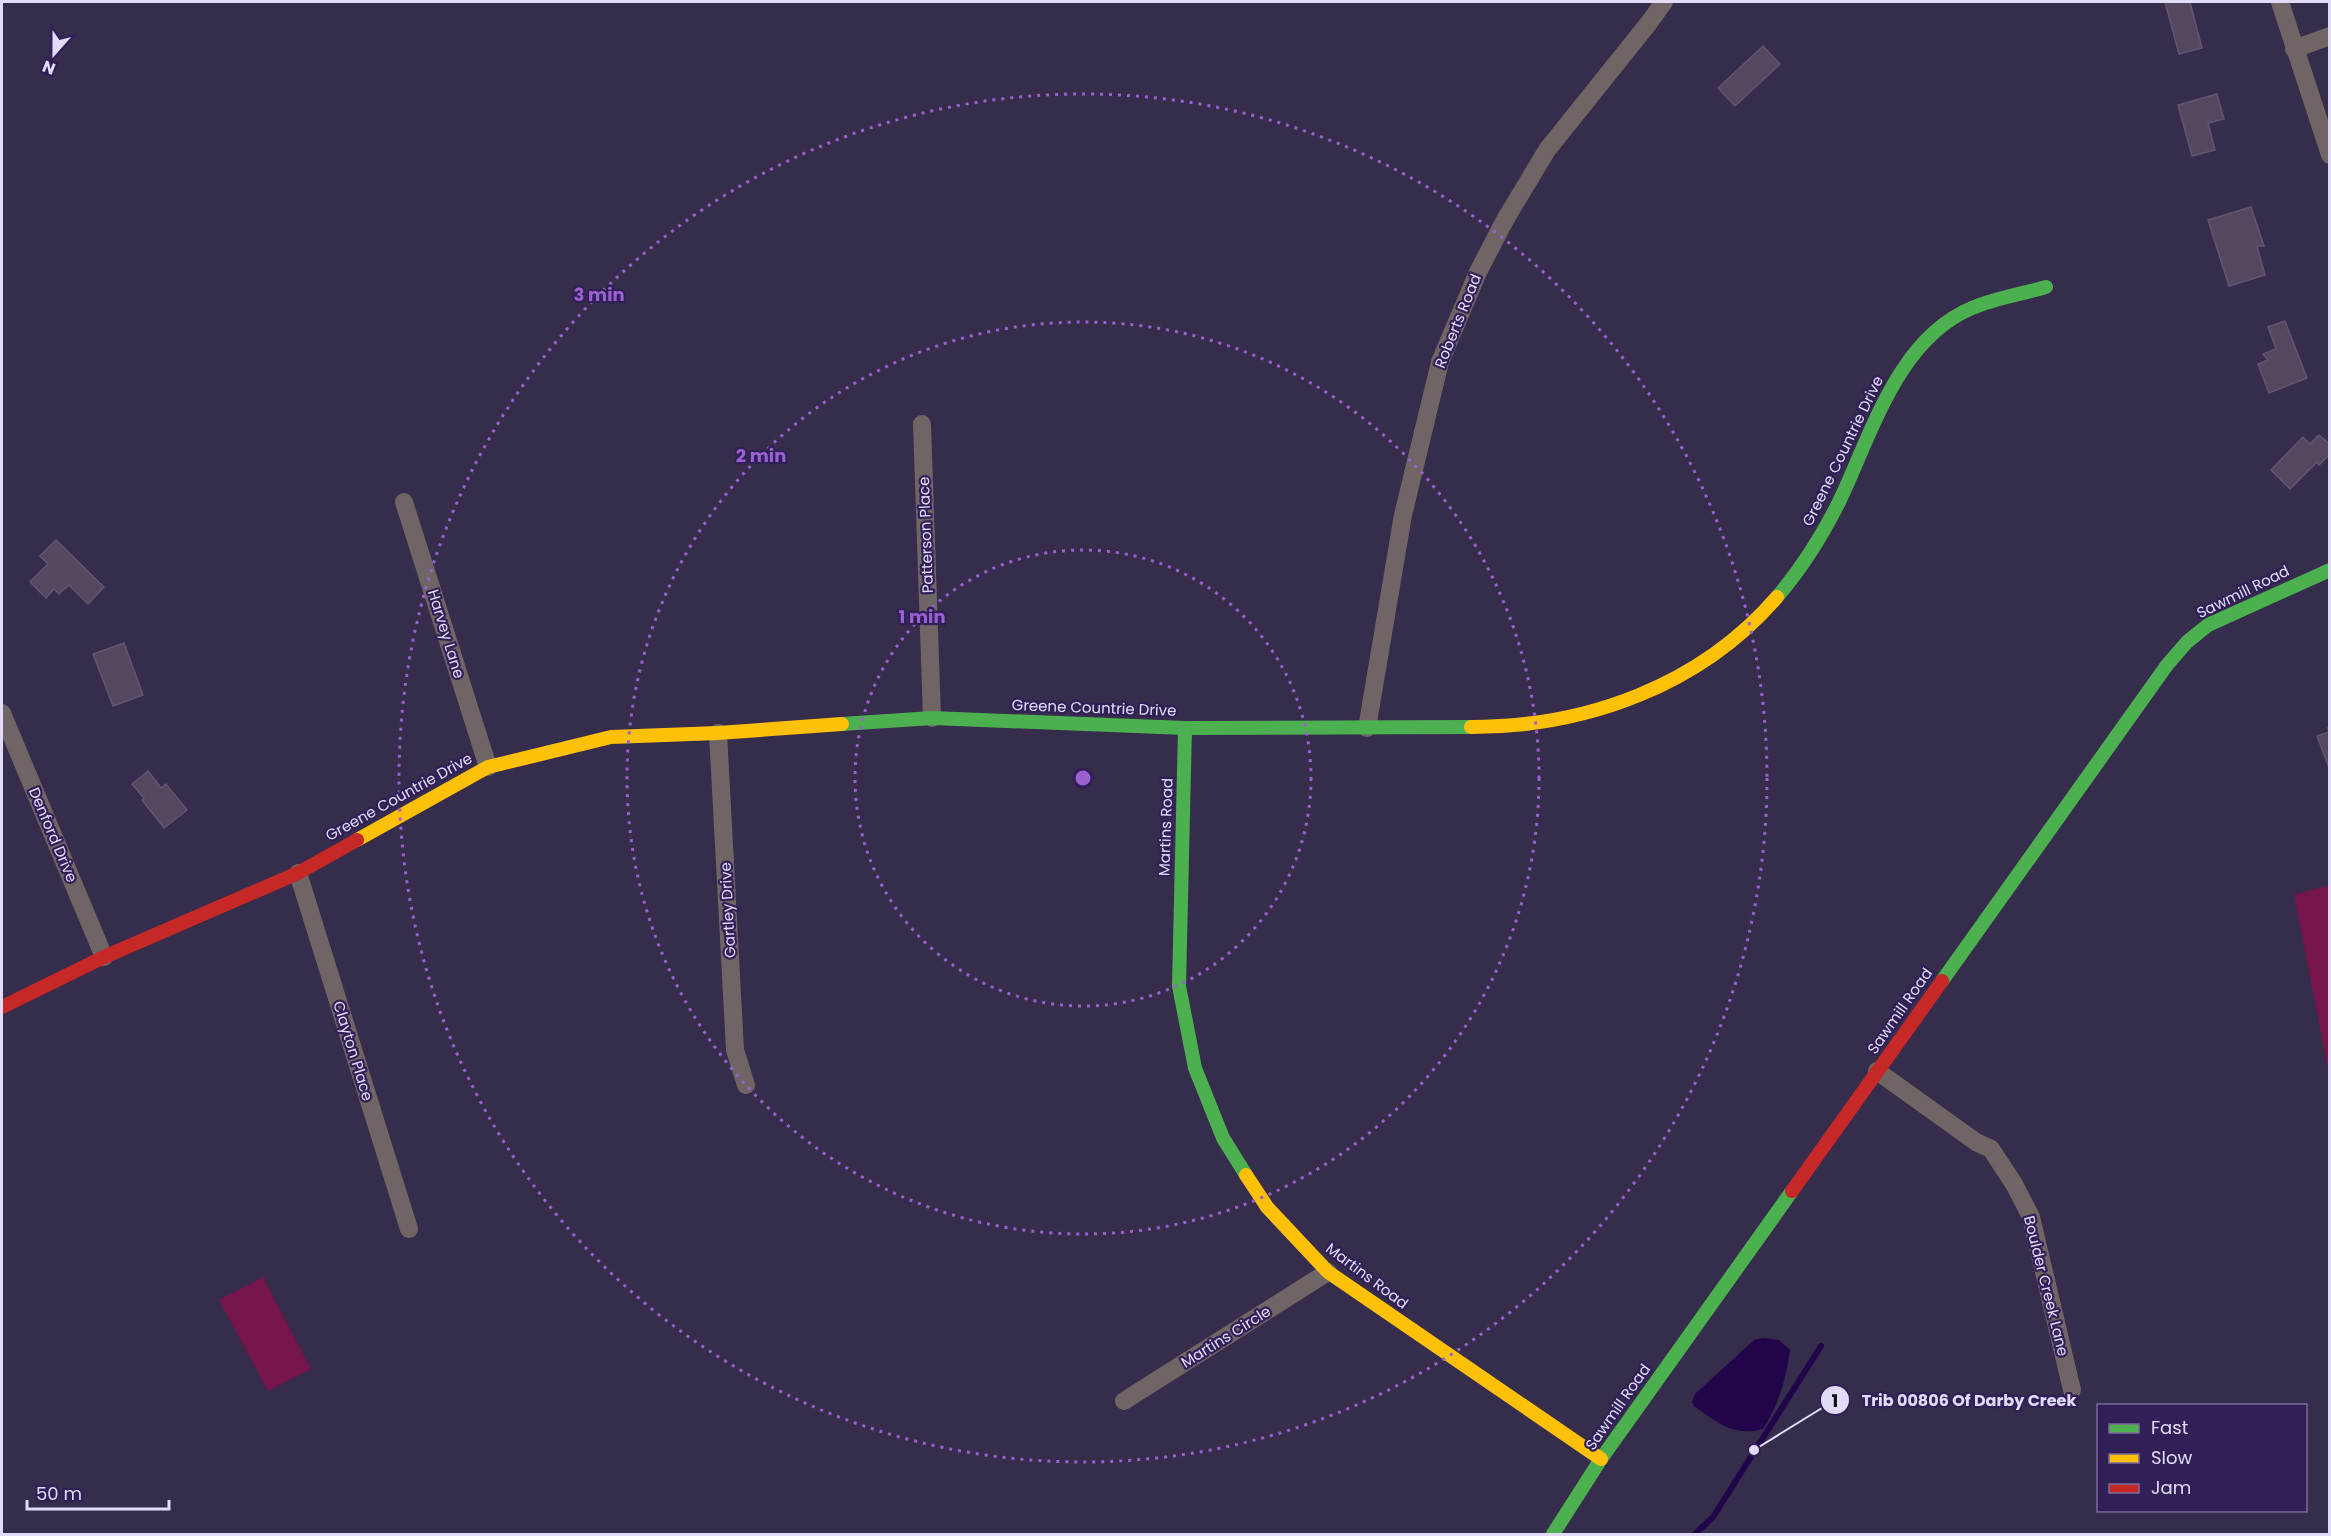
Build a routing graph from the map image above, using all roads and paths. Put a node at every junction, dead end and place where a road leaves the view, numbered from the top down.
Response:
1 (1664, 2) edge
2 (2280, 2) edge
3 (2330, 36) edge
4 (2294, 49) junction
5 (2330, 155) edge
6 (2046, 287) dead end
7 (922, 424) dead end
8 (404, 501) dead end
9 (2330, 570) edge
10 (2, 713) edge
11 (932, 718) junction
12 (1185, 728) junction
13 (1367, 728) junction
14 (718, 733) junction
15 (488, 767) junction
16 (298, 873) junction
17 (104, 957) junction
18 (2, 1007) edge
19 (1877, 1071) junction
20 (746, 1085) dead end
21 (409, 1229) dead end
22 (1328, 1272) junction
23 (2072, 1390) dead end
24 (1124, 1401) dead end
25 (1601, 1459) junction
26 (1553, 1534) edge

1 - 13 street, Roberts Road
2 - 4 street
3 - 4 street
4 - 5 street
6 - 13 street, Greene Countrie Drive
7 - 11 street, Patterson Place
8 - 15 street, Harvey Lane
9 - 19 street, Sawmill Road
10 - 17 street, Denford Drive
11 - 12 street, Greene Countrie Drive
11 - 14 street, Greene Countrie Drive
12 - 13 street, Greene Countrie Drive
12 - 22 street, Martins Road
14 - 15 street, Greene Countrie Drive
14 - 20 street, Gartley Drive
15 - 16 street, Greene Countrie Drive
16 - 17 street, Greene Countrie Drive
16 - 21 street, Clayton Place
17 - 18 street, Greene Countrie Drive
19 - 23 street, Boulder Creek Lane
19 - 25 street, Sawmill Road
22 - 24 street, Martins Circle
22 - 25 street, Martins Road
25 - 26 street, Sawmill Road

